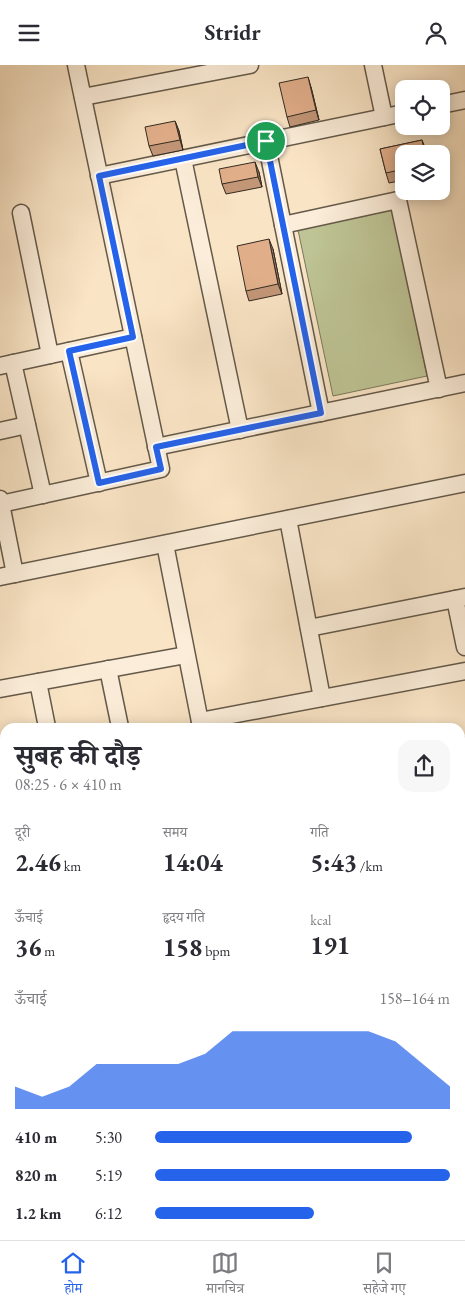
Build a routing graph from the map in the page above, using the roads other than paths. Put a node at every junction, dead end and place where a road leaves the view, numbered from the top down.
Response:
1 (76, 65) edge
2 (250, 65) edge
3 (373, 65) edge
4 (186, 71) edge
5 (83, 97) junction
6 (465, 100) edge
7 (450, 103) edge
8 (395, 115) edge
9 (384, 117) junction
10 (266, 141) junction
11 (183, 159) junction
12 (99, 176) junction
13 (22, 213) dead end
14 (283, 225) junction
15 (133, 337) junction
16 (69, 351) junction
17 (50, 355) junction
18 (7, 364) edge
19 (465, 383) edge
20 (439, 389) junction
21 (321, 413) junction
22 (27, 425) junction
23 (240, 429) junction
24 (0, 431) edge
25 (156, 447) junction
26 (99, 483) junction
27 (465, 483) edge
28 (43, 495) junction
29 (0, 501) edge
30 (288, 519) junction
31 (164, 544) junction
32 (8, 575) edge
33 (460, 598) edge
34 (309, 628) junction
35 (465, 647) edge
36 (186, 655) junction
37 (108, 669) junction
38 (465, 671) edge
39 (38, 682) junction
40 (0, 689) edge
41 (322, 698) junction
42 (46, 723) edge
43 (119, 723) edge
44 (200, 723) edge
45 (205, 723) edge

1 - 5 street
2 - 4 street
3 - 9 street
4 - 5 street
5 - 12 street
6 - 7 street
8 - 9 street
9 - 10 street
10 - 11 street
10 - 14 street
11 - 12 street
11 - 23 street
12 - 15 street
13 - 17 street
14 - 20 street
14 - 21 street
15 - 16 street
15 - 25 street
16 - 17 street
16 - 26 street
17 - 18 street
18 - 22 street
19 - 20 street
20 - 21 street
21 - 23 street
22 - 24 street
22 - 28 street
23 - 25 street
25 - 26 street
26 - 28 street
27 - 30 street
28 - 29 street
29 - 32 street
30 - 31 street
30 - 34 street
31 - 32 street
31 - 36 street
33 - 34 street
33 - 35 street
34 - 41 street
36 - 37 street
36 - 44 street
37 - 39 street
37 - 43 street
38 - 41 street
39 - 40 street
39 - 42 street
41 - 45 street

